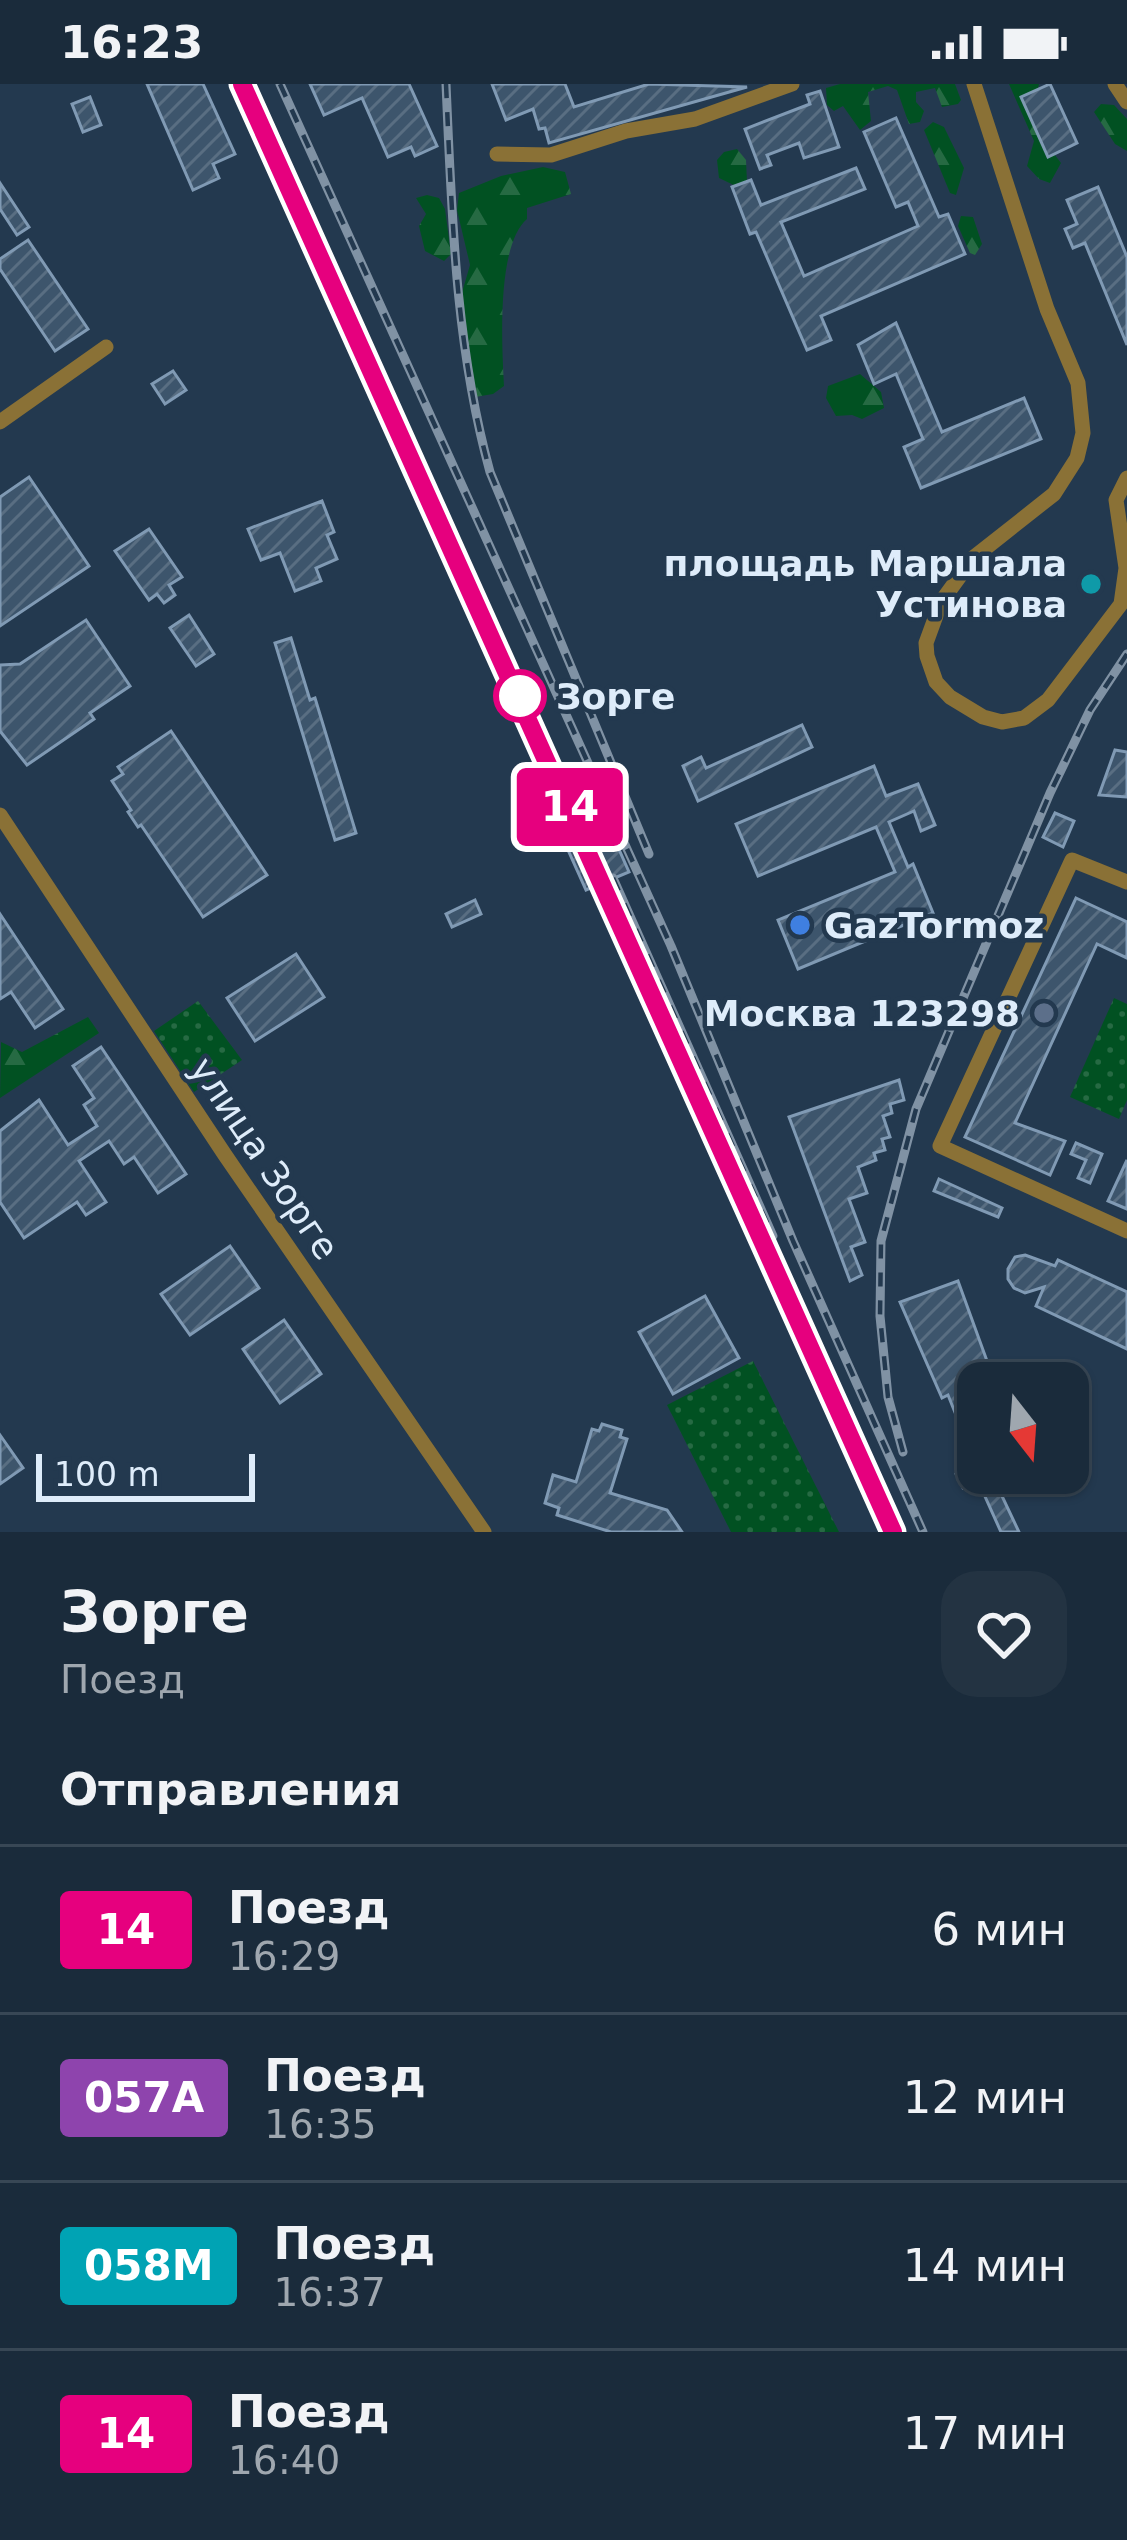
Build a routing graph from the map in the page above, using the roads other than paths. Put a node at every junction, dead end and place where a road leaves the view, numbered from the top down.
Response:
1 (792, 84) edge
2 (974, 84) edge
3 (1115, 84) edge
4 (1127, 102) edge
5 (497, 154) dead end
6 (106, 347) dead end
7 (0, 422) edge
8 (1127, 478) edge
9 (0, 815) edge
10 (1127, 882) edge
11 (1127, 1231) edge
12 (484, 1532) edge

1 - 5 street
2 - 8 street
3 - 4 street
6 - 7 street
9 - 12 street, улица Зорге
10 - 11 street

